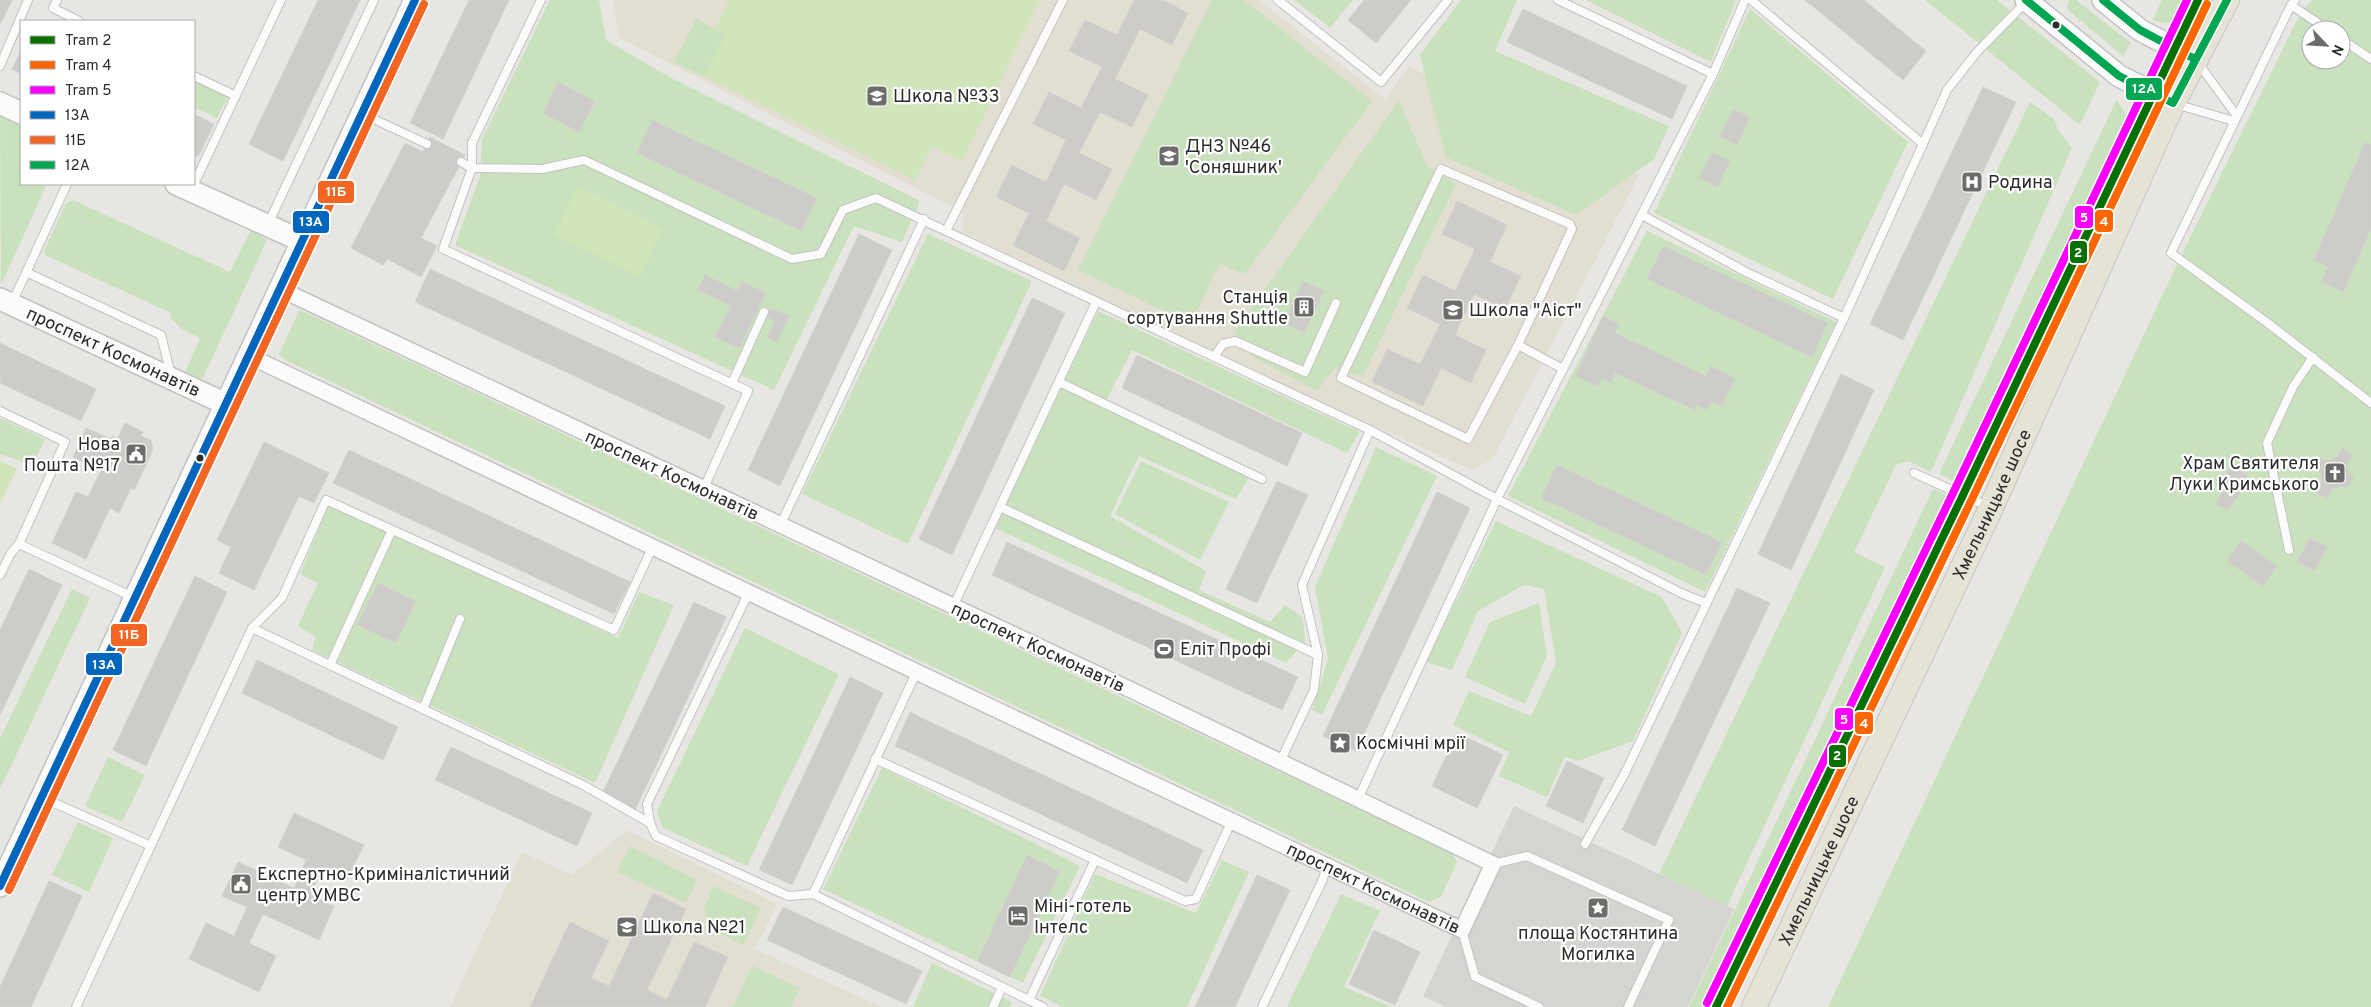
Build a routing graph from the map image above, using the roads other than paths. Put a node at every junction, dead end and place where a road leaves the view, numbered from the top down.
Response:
1 (28, 0) edge
2 (57, 0) edge
3 (281, 0) edge
4 (374, 0) edge
5 (415, 0) edge
6 (541, 0) edge
7 (1063, 0) edge
8 (1278, 0) edge
9 (1448, 0) edge
10 (1558, 0) edge
11 (1745, 0) edge
12 (1751, 0) edge
13 (2103, 0) edge
14 (2228, 0) edge
15 (2033, 2) edge
16 (2293, 2) edge
17 (77, 20) edge
18 (2316, 20) edge
19 (2351, 46) edge
20 (2371, 59) edge
21 (2195, 60) junction
22 (0, 66) edge
23 (1713, 74) junction
24 (195, 76) edge
25 (236, 96) junction
26 (0, 103) edge
27 (2173, 103) junction
28 (20, 112) edge
29 (362, 113) junction
30 (2235, 119) junction
31 (427, 144) dead end
32 (1924, 144) junction
33 (461, 162) dead end
34 (472, 168) junction
35 (195, 174) edge
36 (67, 185) edge
37 (189, 185) edge
38 (1642, 215) junction
39 (924, 219) junction
40 (267, 226) junction
41 (946, 231) junction
42 (302, 242) junction
43 (26, 272) junction
44 (280, 289) junction
45 (5, 302) edge
46 (1096, 302) junction
47 (1336, 304) dead end
48 (764, 312) dead end
49 (1844, 318) junction
50 (1518, 345) junction
51 (249, 356) junction
52 (1214, 357) junction
53 (2314, 358) junction
54 (1562, 369) junction
55 (172, 380) junction
56 (1059, 382) junction
57 (732, 383) junction
58 (2371, 403) edge
59 (226, 404) junction
60 (0, 411) edge
61 (1370, 430) junction
62 (1914, 473) dead end
63 (1262, 479) dead end
64 (702, 490) junction
65 (1497, 499) junction
66 (1000, 507) junction
67 (1991, 508) junction
68 (780, 526) junction
69 (392, 530) junction
70 (19, 544) junction
71 (653, 546) junction
72 (2289, 550) dead end
73 (0, 575) edge
74 (749, 592) junction
75 (135, 598) junction
76 (1706, 603) junction
77 (953, 607) junction
78 (460, 619) dead end
79 (252, 628) junction
80 (1318, 655) junction
81 (330, 665) junction
82 (917, 671) junction
83 (422, 709) junction
84 (875, 759) junction
85 (1280, 762) junction
86 (42, 798) junction
87 (1358, 799) junction
88 (1232, 820) junction
89 (650, 823) junction
90 (1586, 844) dead end
91 (151, 846) junction
92 (1095, 860) junction
93 (1493, 864) junction
94 (1327, 865) junction
95 (0, 886) edge
96 (813, 894) junction
97 (1462, 930) junction
98 (1002, 986) junction
99 (1029, 1000) junction
100 (76, 1007) edge
101 (993, 1007) edge
102 (1043, 1007) edge
103 (1262, 1007) edge
104 (1539, 1007) edge
105 (1628, 1007) edge
106 (1754, 1007) edge

1 - 22 lane
2 - 17 lane
3 - 25 lane
4 - 40 lane
5 - 29 street
6 - 34 lane
7 - 41 lane
8 - 9 lane
10 - 23 lane
11 - 23 lane
12 - 32 lane
13 - 21 street
14 - 21 main road, Хмельницьке шосе
15 - 27 street
15 - 32 lane
16 - 18 lane
16 - 30 lane
19 - 20 lane
21 - 27 main road, Хмельницьке шосе
21 - 30 lane
23 - 38 lane
24 - 25 lane
25 - 35 lane
26 - 28 street
27 - 30 lane
27 - 67 main road, Хмельницьке шосе
29 - 31 lane
29 - 42 street
30 - 53 lane
32 - 49 lane
33 - 34 lane
34 - 39 lane
34 - 57 lane
36 - 43 lane
37 - 40 street
38 - 49 lane
38 - 54 lane
39 - 41 lane
39 - 68 lane
40 - 42 street
41 - 46 lane
42 - 44 street
43 - 45 lane
43 - 55 lane
44 - 51 street
44 - 64 street, проспект Космонавтів
45 - 55 street, проспект Космонавтів
46 - 52 lane
46 - 56 lane
47 - 52 lane
48 - 57 lane
49 - 76 lane
50 - 50 lane
50 - 54 lane
51 - 59 street
51 - 71 street, проспект Космонавтів
52 - 61 lane
53 - 58 lane
53 - 72 lane
54 - 65 lane
55 - 59 street, проспект Космонавтів
56 - 63 lane
56 - 66 lane
57 - 64 lane
59 - 75 street
60 - 70 lane
61 - 65 lane
61 - 80 lane
62 - 67 lane
64 - 68 street, проспект Космонавтів
65 - 76 lane
65 - 87 lane
66 - 77 lane
66 - 80 lane
67 - 106 main road, Хмельницьке шосе
68 - 77 street, проспект Космонавтів
69 - 71 lane
69 - 79 lane
69 - 81 lane
70 - 73 lane
70 - 75 lane
71 - 74 street, проспект Космонавтів
74 - 82 street, проспект Космонавтів
74 - 89 lane
75 - 86 street
76 - 90 lane
77 - 85 street, проспект Космонавтів
78 - 83 lane
79 - 81 lane
79 - 91 lane
80 - 85 lane
81 - 83 lane
82 - 84 lane
82 - 88 street, проспект Космонавтів
83 - 89 lane
84 - 92 lane
84 - 96 lane
85 - 87 street, проспект Космонавтів
86 - 91 lane
86 - 95 street
87 - 93 street, проспект Космонавтів
88 - 92 lane
88 - 94 street, проспект Космонавтів
89 - 96 lane
91 - 100 lane
92 - 99 lane
93 - 97 street, проспект Космонавтів
93 - 105 lane
94 - 97 street, проспект Космонавтів
94 - 103 lane
96 - 98 lane
97 - 104 lane
98 - 99 lane
98 - 101 lane
99 - 102 lane

